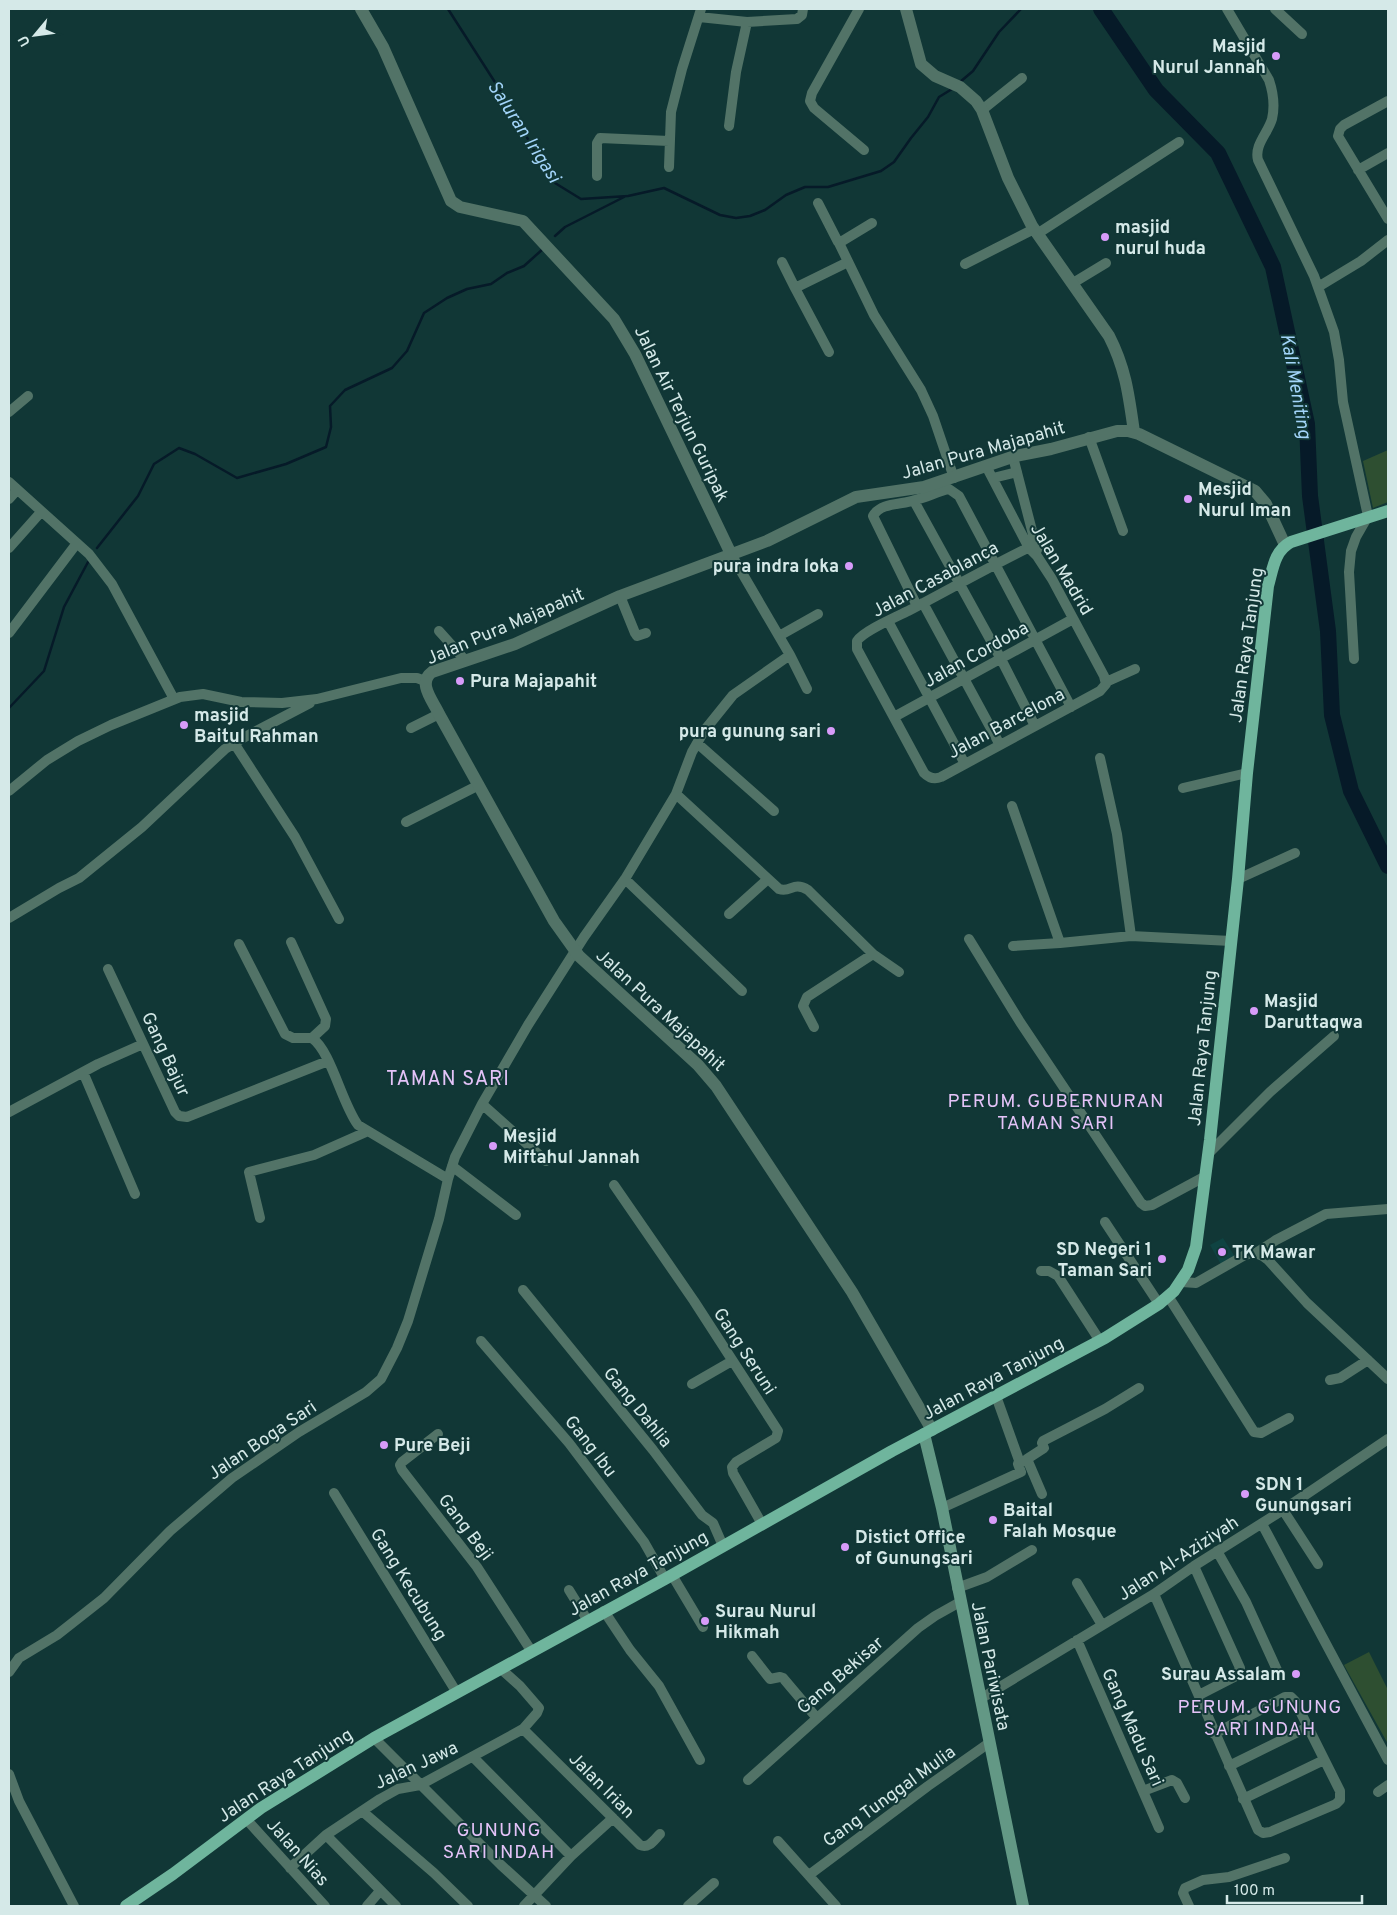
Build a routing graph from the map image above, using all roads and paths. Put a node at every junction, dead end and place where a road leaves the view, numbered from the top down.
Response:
1 (803, 9) edge
2 (859, 9) edge
3 (906, 9) edge
4 (1227, 9) edge
5 (1275, 9) edge
6 (366, 11) edge
7 (700, 13) edge
8 (747, 22) junction
9 (1302, 34) dead end
10 (1022, 78) dead end
11 (1388, 101) edge
12 (982, 110) junction
13 (730, 126) dead end
14 (669, 141) junction
15 (1179, 142) dead end
16 (864, 150) dead end
17 (1388, 153) edge
18 (669, 167) dead end
19 (1358, 170) junction
20 (597, 176) dead end
21 (818, 203) dead end
22 (1388, 219) edge
23 (872, 223) dead end
24 (1035, 231) junction
25 (1388, 240) edge
26 (838, 242) junction
27 (782, 262) dead end
28 (848, 262) junction
29 (1106, 263) dead end
30 (965, 264) dead end
31 (1073, 283) junction
32 (1318, 287) junction
33 (795, 288) junction
34 (829, 352) dead end
35 (28, 396) dead end
36 (9, 412) edge
37 (1134, 432) junction
38 (1089, 437) junction
39 (1013, 457) junction
40 (986, 466) junction
41 (1017, 472) junction
42 (954, 478) junction
43 (993, 478) junction
44 (9, 482) edge
45 (17, 490) junction
46 (9, 499) edge
47 (914, 501) junction
48 (1388, 511) edge
49 (41, 512) junction
50 (1368, 516) junction
51 (1122, 531) dead end
52 (77, 542) junction
53 (1285, 545) junction
54 (1032, 546) junction
55 (9, 548) edge
56 (731, 554) junction
57 (994, 562) junction
58 (960, 584) junction
59 (620, 596) junction
60 (920, 604) junction
61 (818, 614) dead end
62 (1073, 619) junction
63 (888, 621) junction
64 (439, 631) dead end
65 (9, 633) edge
66 (646, 633) dead end
67 (779, 636) junction
68 (1035, 640) junction
69 (790, 655) junction
70 (1001, 659) junction
71 (1354, 659) dead end
72 (465, 660) junction
73 (1135, 669) dead end
74 (962, 675) junction
75 (425, 680) junction
76 (1104, 685) junction
77 (807, 689) dead end
78 (930, 698) junction
79 (174, 699) junction
80 (318, 699) junction
81 (1071, 707) junction
82 (439, 714) junction
83 (894, 717) junction
84 (1035, 726) junction
85 (411, 728) dead end
86 (234, 743) junction
87 (697, 743) junction
88 (1000, 745) junction
89 (1100, 758) dead end
90 (965, 764) junction
91 (1247, 773) junction
92 (479, 785) junction
93 (1183, 788) dead end
94 (9, 791) edge
95 (676, 794) junction
96 (1012, 806) dead end
97 (774, 811) dead end
98 (406, 822) dead end
99 (1294, 853) dead end
100 (625, 879) junction
101 (768, 879) junction
102 (1238, 879) junction
103 (729, 914) dead end
104 (9, 918) edge
105 (339, 919) dead end
106 (1131, 936) junction
107 (969, 939) dead end
108 (1231, 941) junction
109 (291, 942) dead end
110 (1060, 943) junction
111 (239, 944) dead end
112 (1013, 946) dead end
113 (575, 952) junction
114 (873, 954) junction
115 (108, 969) dead end
116 (900, 972) dead end
117 (742, 991) dead end
118 (814, 1027) dead end
119 (1334, 1036) dead end
120 (312, 1038) junction
121 (143, 1044) junction
122 (328, 1061) junction
123 (83, 1072) junction
124 (482, 1104) junction
125 (9, 1112) edge
126 (366, 1132) junction
127 (1208, 1154) junction
128 (546, 1161) dead end
129 (452, 1166) junction
130 (1204, 1177) junction
131 (448, 1179) junction
132 (614, 1185) dead end
133 (135, 1194) dead end
134 (1388, 1209) edge
135 (516, 1215) dead end
136 (260, 1218) dead end
137 (1105, 1222) dead end
138 (1256, 1253) junction
139 (1041, 1271) dead end
140 (1182, 1282) junction
141 (523, 1290) dead end
142 (1163, 1300) junction
143 (481, 1341) dead end
144 (1100, 1341) junction
145 (1368, 1360) junction
146 (732, 1361) junction
147 (1388, 1379) edge
148 (1330, 1380) dead end
149 (692, 1384) dead end
150 (1139, 1388) dead end
151 (996, 1396) junction
152 (1289, 1418) dead end
153 (928, 1432) junction
154 (438, 1434) dead end
155 (1388, 1439) edge
156 (1023, 1461) junction
157 (334, 1493) dead end
158 (1042, 1494) dead end
159 (942, 1508) junction
160 (1283, 1510) junction
161 (762, 1524) junction
162 (1262, 1524) junction
163 (723, 1546) junction
164 (1032, 1550) dead end
165 (1217, 1551) junction
166 (1318, 1564) dead end
167 (1194, 1566) junction
168 (668, 1577) junction
169 (1077, 1583) dead end
170 (957, 1588) junction
171 (569, 1590) dead end
172 (1154, 1594) junction
173 (960, 1602) junction
174 (604, 1611) junction
175 (588, 1620) junction
176 (1102, 1625) junction
177 (703, 1627) dead end
178 (1077, 1640) junction
179 (532, 1652) junction
180 (752, 1656) dead end
181 (501, 1669) junction
182 (1277, 1670) dead end
183 (9, 1672) edge
184 (457, 1693) junction
185 (1199, 1695) junction
186 (980, 1698) junction
187 (816, 1717) junction
188 (1308, 1727) junction
189 (523, 1729) junction
190 (1214, 1734) junction
191 (374, 1738) junction
192 (989, 1743) junction
193 (473, 1757) junction
194 (700, 1760) dead end
195 (1324, 1760) junction
196 (1388, 1760) edge
197 (1228, 1766) junction
198 (9, 1774) edge
199 (748, 1780) dead end
200 (420, 1785) junction
201 (1388, 1786) edge
202 (1143, 1791) junction
203 (1378, 1792) dead end
204 (1184, 1798) dead end
205 (1243, 1799) junction
206 (362, 1811) junction
207 (613, 1818) junction
208 (246, 1819) junction
209 (1159, 1828) dead end
210 (660, 1834) dead end
211 (326, 1835) junction
212 (778, 1841) dead end
213 (572, 1856) junction
214 (1285, 1858) dead end
215 (290, 1868) junction
216 (809, 1875) junction
217 (714, 1883) dead end
218 (380, 1892) junction
219 (535, 1896) junction
220 (74, 1906) edge
221 (126, 1906) edge
222 (326, 1906) edge
223 (367, 1906) edge
224 (396, 1906) edge
225 (468, 1906) edge
226 (524, 1906) edge
227 (546, 1906) edge
228 (688, 1906) edge
229 (836, 1906) edge
230 (1023, 1906) edge
231 (1189, 1906) edge

1 - 8 street
2 - 16 street
3 - 12 street
4 - 32 street
5 - 9 street
6 - 56 street, Jalan Air Terjun Guripak
7 - 8 street
7 - 14 street
8 - 13 street
10 - 12 street
11 - 19 street
12 - 24 street
14 - 18 street
14 - 20 street
15 - 24 street
17 - 19 street
19 - 22 street
21 - 26 street
23 - 26 street
24 - 30 street
24 - 31 street
25 - 32 street
26 - 28 street
27 - 33 street
28 - 33 street
28 - 42 street
29 - 31 street
31 - 37 street
32 - 50 street
33 - 34 street
35 - 36 street
37 - 38 street, Jalan Pura Majapahit
37 - 53 street, Jalan Pura Majapahit
38 - 39 street, Jalan Pura Majapahit
38 - 51 street
39 - 40 street, Jalan Pura Majapahit
39 - 41 street
40 - 42 street, Jalan Pura Majapahit
40 - 43 street, Jalan Madrid
41 - 43 street
41 - 54 street
42 - 56 street, Jalan Pura Majapahit
43 - 54 street, Jalan Madrid
44 - 45 street
45 - 46 street
45 - 49 street
47 - 57 street
47 - 58 street
47 - 60 street
48 - 50 main road
49 - 52 street
49 - 55 street
50 - 53 main road
50 - 71 street
52 - 65 street
52 - 79 street
53 - 91 main road, Jalan Raya Tanjung
54 - 57 street, Jalan Casablanca
54 - 62 street, Jalan Madrid
56 - 59 street, Jalan Pura Majapahit
56 - 67 street
57 - 58 street, Jalan Casablanca
57 - 68 street
58 - 60 street, Jalan Casablanca
58 - 70 street
59 - 66 street
59 - 72 street, Jalan Pura Majapahit
60 - 63 street, Jalan Casablanca
60 - 74 street
61 - 67 street
62 - 68 street, Jalan Cordoba
62 - 76 street, Jalan Madrid
63 - 78 street
63 - 83 street, Jalan Casablanca
64 - 72 street
67 - 69 street
68 - 70 street, Jalan Cordoba
68 - 81 street
69 - 77 street
69 - 87 street, Jalan Boga Sari
70 - 74 street, Jalan Cordoba
70 - 84 street
72 - 75 street, Jalan Pura Majapahit
73 - 76 street, Jalan Barcelona
74 - 78 street, Jalan Cordoba
74 - 88 street
75 - 80 street
75 - 82 street, Jalan Pura Majapahit
76 - 81 street, Jalan Barcelona
78 - 83 street, Jalan Cordoba
78 - 90 street
79 - 80 street
79 - 94 street
80 - 86 street
81 - 84 street, Jalan Barcelona
82 - 85 street
82 - 92 street, Jalan Pura Majapahit
83 - 90 street, Jalan Barcelona
84 - 88 street, Jalan Barcelona
86 - 104 street
86 - 105 street
87 - 95 street, Jalan Boga Sari
87 - 97 street
88 - 90 street, Jalan Barcelona
89 - 106 street
91 - 93 street
91 - 102 main road, Jalan Raya Tanjung
92 - 98 street
92 - 113 street, Jalan Pura Majapahit
95 - 100 street, Jalan Boga Sari
95 - 101 street
96 - 110 street
99 - 102 street
100 - 113 street, Jalan Boga Sari
100 - 117 street
101 - 103 street
101 - 114 street
102 - 108 main road, Jalan Raya Tanjung
106 - 108 street
106 - 110 street
107 - 130 street
108 - 127 main road, Jalan Raya Tanjung
109 - 120 street
110 - 112 street
111 - 120 street
113 - 124 street, Jalan Boga Sari
113 - 153 street, Jalan Pura Majapahit
114 - 116 street
114 - 118 street
115 - 121 street, Gang Bajur
119 - 127 street
120 - 122 street
121 - 122 street, Gang Bajur
121 - 123 street
122 - 126 street
123 - 125 street
123 - 133 street
124 - 128 street
124 - 129 street, Jalan Boga Sari
126 - 131 street
126 - 136 street
127 - 130 main road, Jalan Raya Tanjung
129 - 131 street, Jalan Boga Sari
129 - 135 street
130 - 140 main road, Jalan Raya Tanjung
131 - 183 street, Jalan Boga Sari
132 - 146 street, Gang Seruni
134 - 138 street
137 - 142 street
138 - 140 street
138 - 145 street
139 - 144 street
140 - 142 main road, Jalan Raya Tanjung
141 - 163 street, Gang Dahlia
142 - 144 main road, Jalan Raya Tanjung
142 - 152 street
143 - 168 street, Gang Ibu
144 - 151 main road, Jalan Raya Tanjung
145 - 147 street
145 - 148 street
146 - 149 street
146 - 161 street, Gang Seruni
150 - 156 street
151 - 153 main road, Jalan Raya Tanjung
151 - 156 street
153 - 159 main road, Jalan Pariwisata
153 - 161 main road, Jalan Raya Tanjung
154 - 179 street, Gang Beji
155 - 160 street, Jalan Al-Aziziyah
156 - 158 street
156 - 159 street
157 - 184 street, Gang Kecubung
159 - 170 main road, Jalan Pariwisata
160 - 162 street, Jalan Al-Aziziyah
160 - 166 street
161 - 163 main road, Jalan Raya Tanjung
162 - 165 street, Jalan Al-Aziziyah
162 - 196 street
163 - 168 main road, Jalan Raya Tanjung
164 - 170 street
165 - 167 street, Jalan Al-Aziziyah
165 - 182 street
167 - 172 street, Jalan Al-Aziziyah
167 - 185 street
168 - 174 main road, Jalan Raya Tanjung
168 - 177 street, Gang Ibu
169 - 176 street
170 - 173 main road, Jalan Pariwisata
171 - 175 street
172 - 176 street, Jalan Al-Aziziyah
172 - 185 street
173 - 186 main road, Jalan Pariwisata
173 - 187 street, Gang Bekisar
174 - 175 main road, Jalan Raya Tanjung
174 - 194 street
175 - 179 main road, Jalan Raya Tanjung
176 - 178 street, Jalan Al-Aziziyah
178 - 186 street, Jalan Al-Aziziyah
178 - 202 street, Gang Madu Sari
179 - 181 main road, Jalan Raya Tanjung
180 - 187 street
181 - 184 main road, Jalan Raya Tanjung
181 - 189 street, Jalan Jawa
184 - 191 main road, Jalan Raya Tanjung
185 - 190 street
186 - 192 main road, Jalan Pariwisata
187 - 199 street, Gang Bekisar
188 - 190 street
188 - 195 street
188 - 197 street
189 - 193 street, Jalan Jawa
189 - 207 street, Jalan Irian
190 - 197 street
191 - 200 street
191 - 208 main road, Jalan Raya Tanjung
192 - 216 street, Gang Tunggal Mulia
192 - 230 main road, Jalan Pariwisata
193 - 200 street, Jalan Jawa
193 - 213 street
195 - 205 street
195 - 205 street
197 - 205 street
198 - 220 street
200 - 206 street, Jalan Jawa
200 - 219 street
201 - 203 street
202 - 204 street
202 - 209 street, Gang Madu Sari
206 - 211 street, Jalan Jawa
206 - 225 street
207 - 210 street, Jalan Irian
207 - 213 street
208 - 215 street, Jalan Nias
208 - 221 main road, Jalan Raya Tanjung
211 - 215 street, Jalan Jawa
211 - 218 street
212 - 216 street
213 - 219 street
214 - 231 street
215 - 222 street, Jalan Nias
216 - 229 street
217 - 228 street
218 - 223 street
218 - 224 street
219 - 226 street
219 - 227 street

